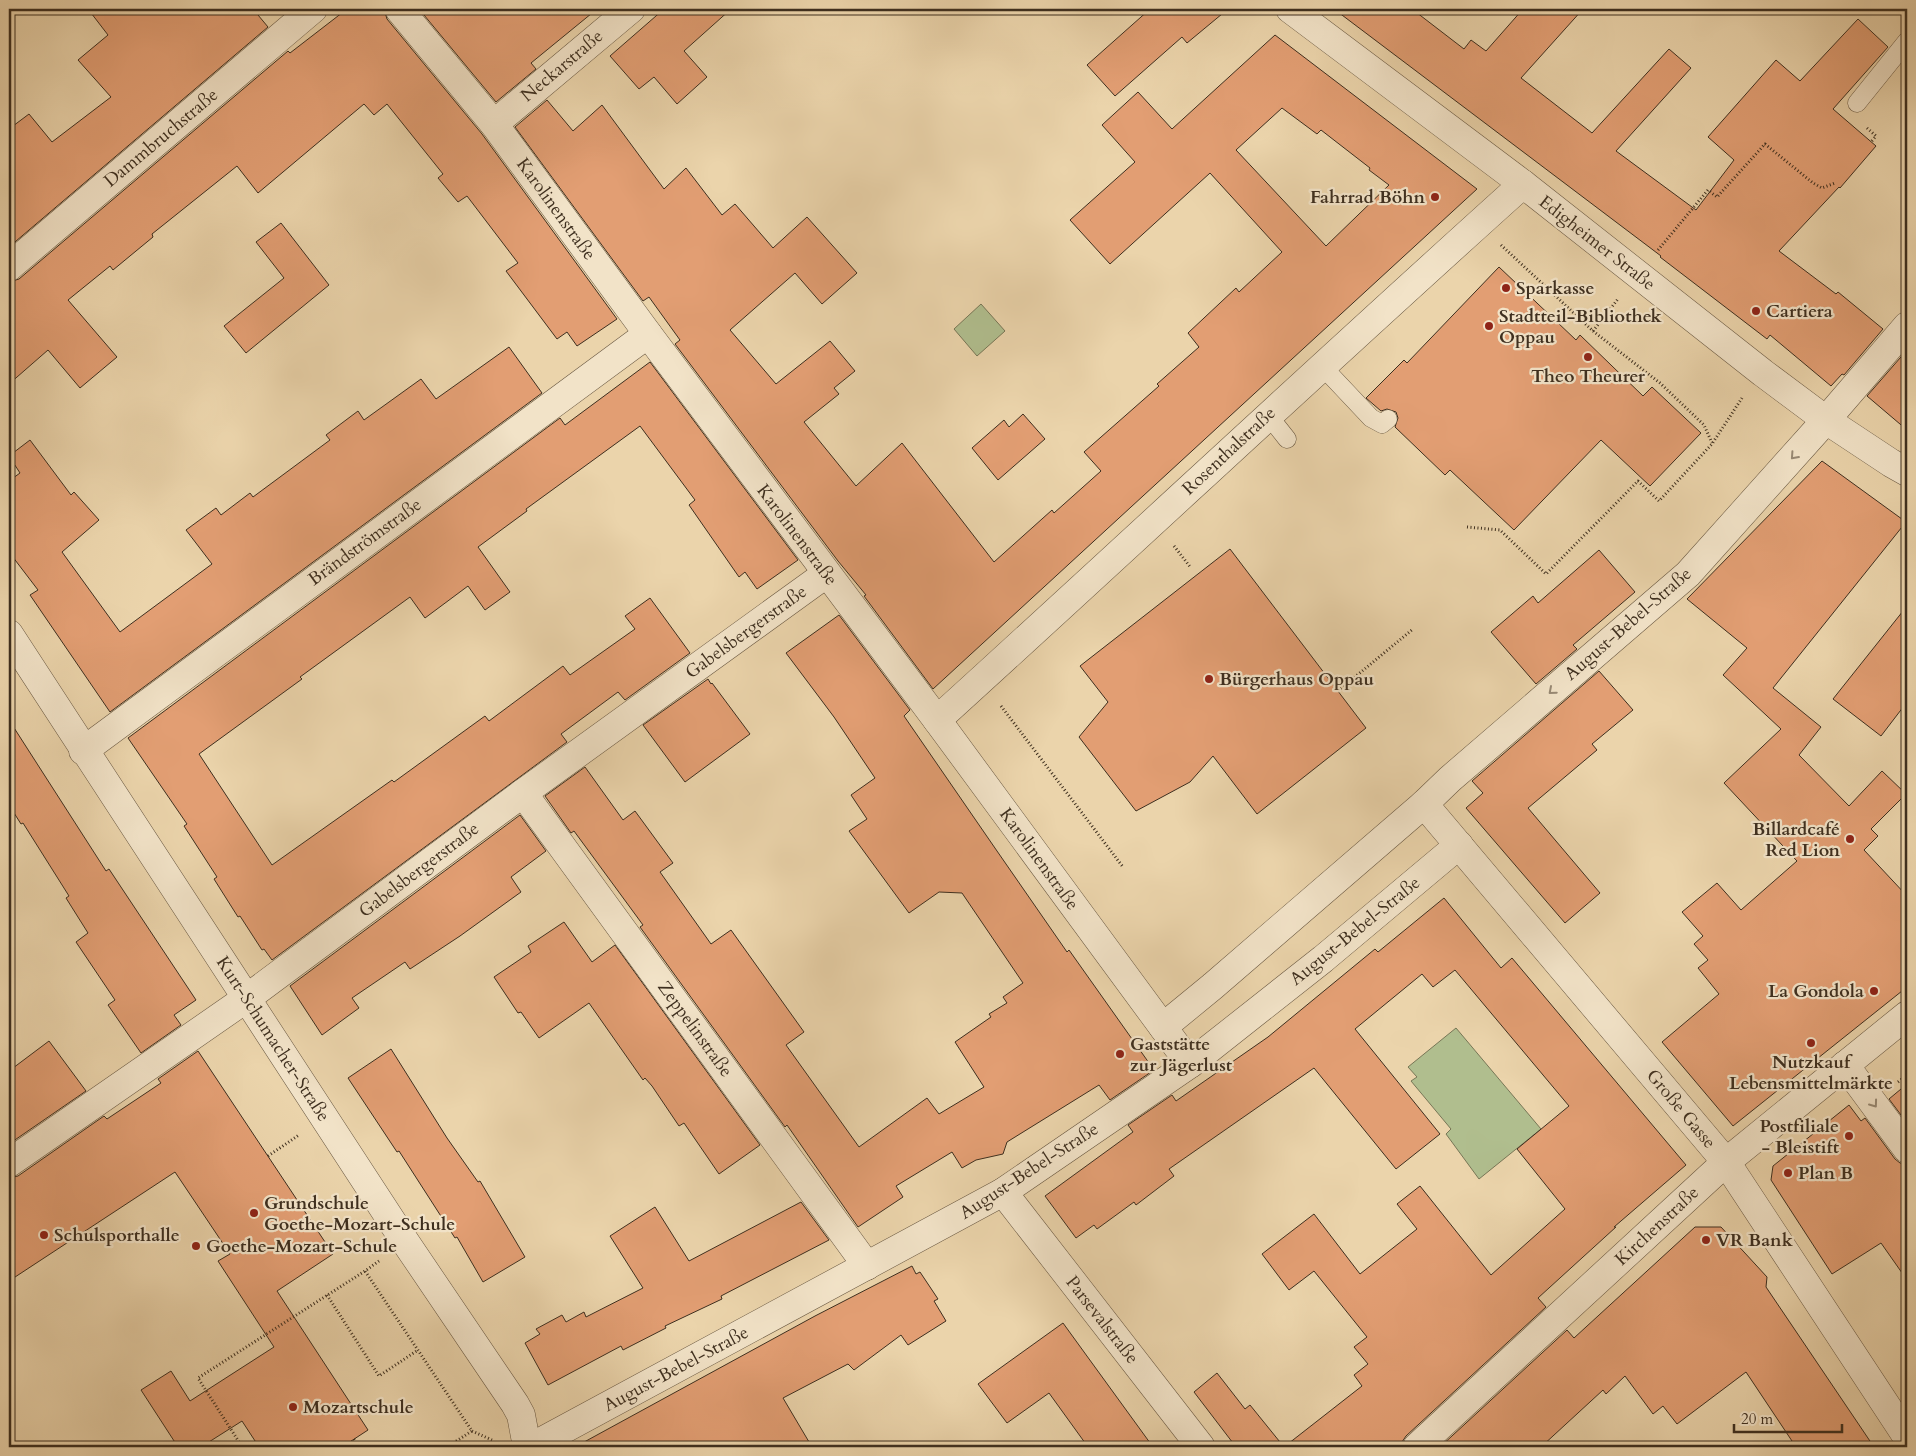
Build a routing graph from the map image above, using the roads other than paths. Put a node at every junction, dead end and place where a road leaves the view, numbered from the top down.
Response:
1 (313, 9) edge
2 (399, 9) edge
3 (631, 9) edge
4 (1290, 9) edge
5 (1907, 41) edge
6 (1857, 103) dead end
7 (494, 124) junction
8 (1523, 184) junction
9 (9, 267) edge
10 (1907, 326) edge
11 (648, 334) junction
12 (1322, 366) junction
13 (1268, 415) junction
14 (1388, 420) dead end
15 (1826, 420) junction
16 (1287, 439) dead end
17 (1907, 472) edge
18 (826, 574) junction
19 (9, 634) edge
20 (937, 720) junction
21 (83, 751) junction
22 (523, 793) junction
23 (1424, 804) junction
24 (1459, 845) junction
25 (247, 998) junction
26 (1907, 1015) edge
27 (1163, 1027) junction
28 (1190, 1064) junction
29 (1845, 1065) junction
30 (1907, 1149) edge
31 (1726, 1162) junction
32 (9, 1163) edge
33 (1003, 1192) junction
34 (868, 1266) junction
35 (1907, 1437) edge
36 (529, 1447) edge
37 (1201, 1447) edge
38 (1417, 1447) edge

1 - 9 street, Dammbruchstraße
2 - 7 street, Karolinenstraße
3 - 7 street, Neckarstraße
4 - 8 street, Edigheimer Straße
5 - 6 lane
7 - 11 street, Karolinenstraße
8 - 12 street, Rosenthalstraße
8 - 15 street, Edigheimer Straße
10 - 15 street, August-Bebel-Straße
11 - 18 street, Karolinenstraße
11 - 21 street, Brändströmstraße
12 - 13 street, Rosenthalstraße
12 - 14 lane
13 - 16 lane
13 - 20 street, Rosenthalstraße
15 - 17 street, Edigheimer Straße
15 -> 23 street, August-Bebel-Straße
18 - 20 street, Karolinenstraße
18 - 22 street, Gabelsbergerstraße
19 - 21 street, Kurt-Schumacher-Straße
20 - 27 street, Karolinenstraße
21 - 25 street, Kurt-Schumacher-Straße
22 - 25 street, Gabelsbergerstraße
22 - 34 street, Zeppelinstraße
23 - 24 street, Große Gasse
23 - 27 street, August-Bebel-Straße
24 - 28 street, August-Bebel-Straße
24 - 31 street, Große Gasse
25 - 32 street, Gabelsbergerstraße
25 - 36 street, Kurt-Schumacher-Straße
26 - 29 street, Kirchenstraße
27 - 28 street, Karolinenstraße
28 - 33 street, August-Bebel-Straße
29 -> 30 street
29 - 31 street, Kirchenstraße
31 - 35 street, Große Gasse
31 - 38 street, Kirchenstraße
33 - 34 street, August-Bebel-Straße
33 - 37 street, Parsevalstraße
34 - 36 street, August-Bebel-Straße

